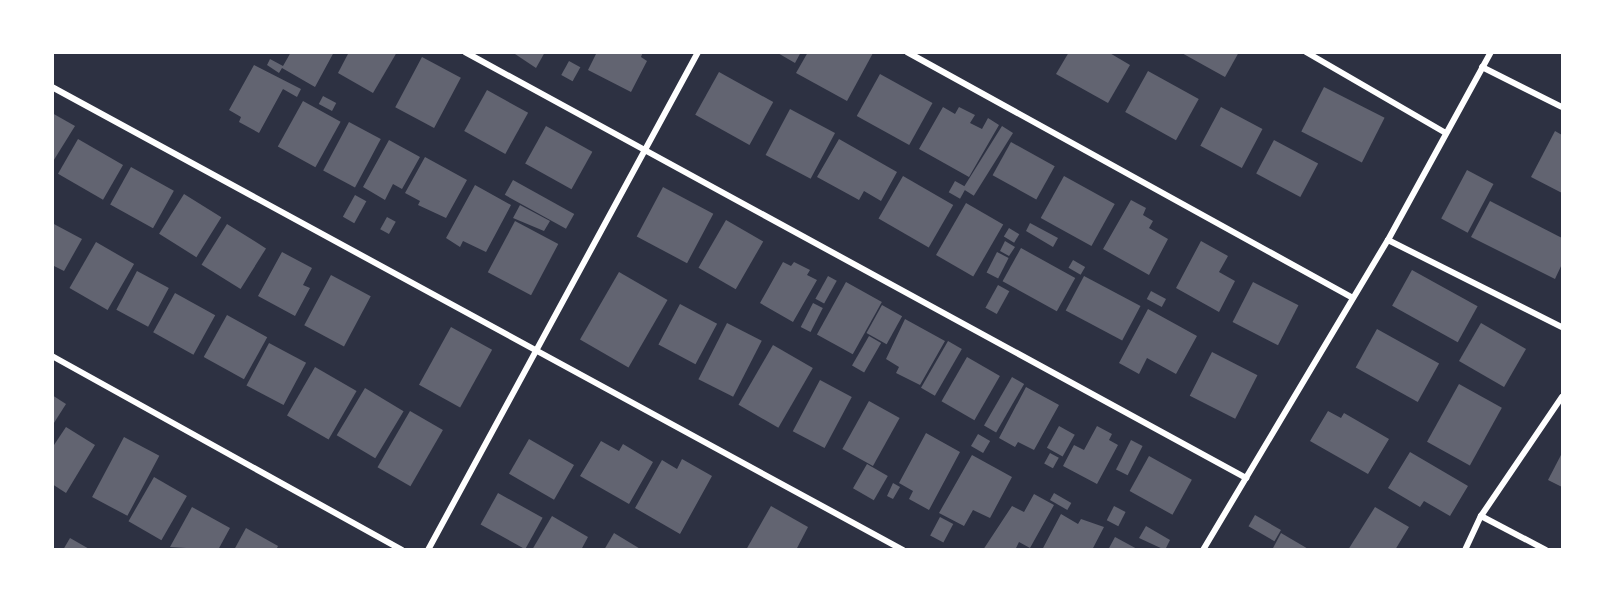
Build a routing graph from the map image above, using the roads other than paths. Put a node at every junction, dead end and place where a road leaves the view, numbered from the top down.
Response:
1 (465, 52) edge
2 (699, 52) edge
3 (907, 52) edge
4 (1306, 52) edge
5 (1491, 52) edge
6 (1482, 67) junction
7 (52, 87) edge
8 (1563, 107) edge
9 (1444, 132) junction
10 (645, 150) junction
11 (1388, 240) junction
12 (1353, 298) junction
13 (1563, 327) edge
14 (535, 350) junction
15 (52, 356) edge
16 (1563, 397) edge
17 (1246, 478) junction
18 (1481, 516) junction
19 (402, 549) edge
20 (428, 549) edge
21 (903, 549) edge
22 (1203, 549) edge
23 (1465, 549) edge
24 (1546, 549) edge

1 - 10 street
2 - 10 street
3 - 12 street
4 - 9 street
5 - 6 street
6 - 8 street
6 - 9 street
7 - 14 street
9 - 11 street
10 - 14 street
10 - 17 street
11 - 12 street
11 - 13 street
12 - 17 street
14 - 20 street
14 - 21 street
15 - 19 street
16 - 18 street
17 - 22 street
18 - 23 street
18 - 24 street

